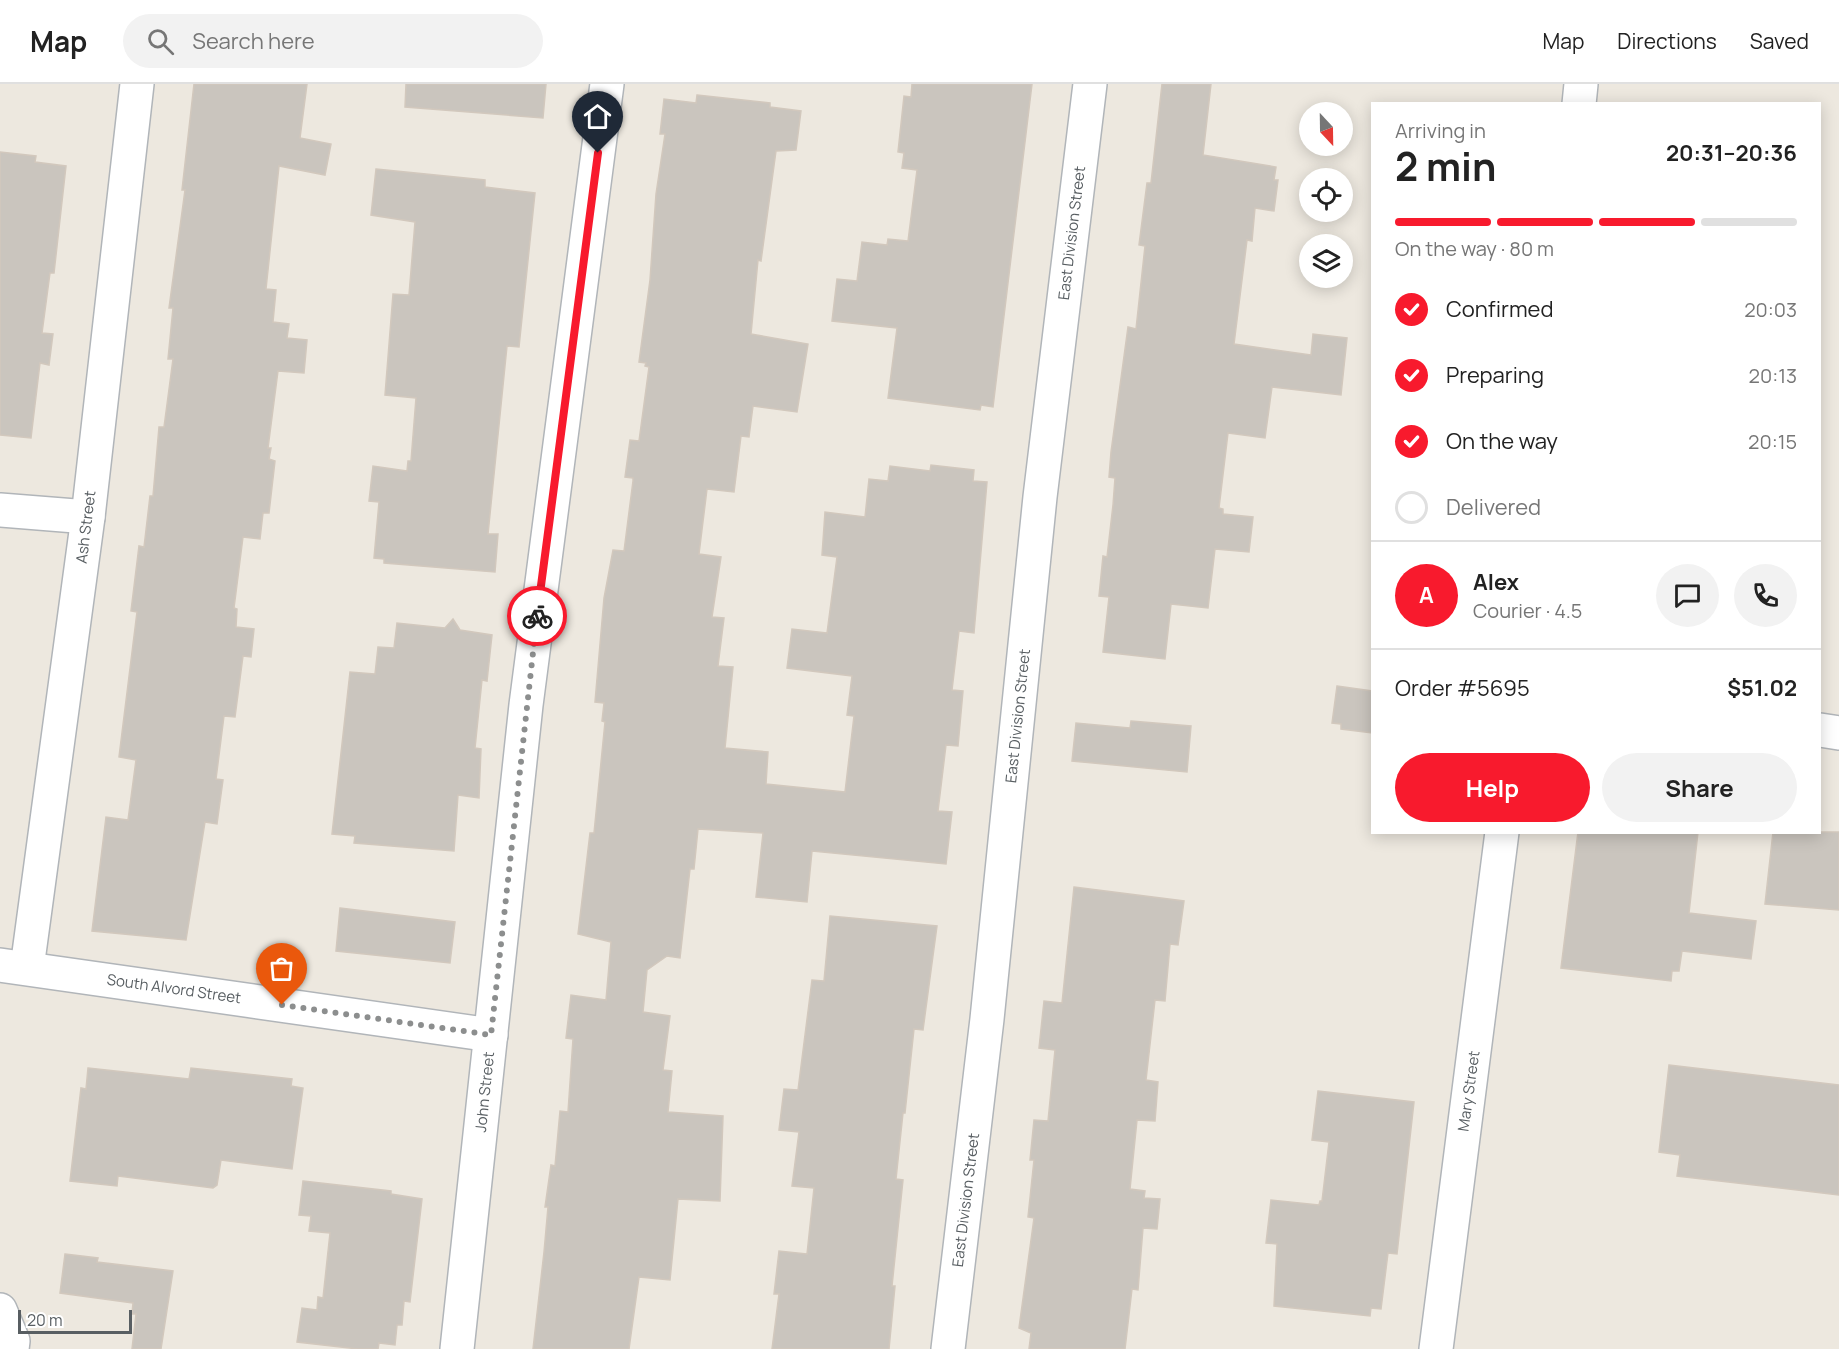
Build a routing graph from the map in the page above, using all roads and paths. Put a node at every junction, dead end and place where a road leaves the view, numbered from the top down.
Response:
1 (137, 84) edge
2 (607, 84) edge
3 (1090, 84) edge
4 (1581, 84) edge
5 (1579, 102) edge
6 (0, 510) edge
7 (88, 517) junction
8 (1821, 730) edge
9 (1839, 733) edge
10 (1502, 834) edge
11 (14, 967) edge
12 (491, 1035) junction
13 (0, 1311) edge
14 (12, 1349) edge
15 (457, 1349) edge
16 (948, 1349) edge
17 (1436, 1349) edge

1 - 7 street, Ash Street
2 - 12 street, John Street
3 - 16 street, East Division Street
4 - 5 street
6 - 7 street
7 - 11 street, Ash Street
8 - 9 street
10 - 17 street, Mary Street
11 - 12 street, South Alvord Street
12 - 15 street, John Street
13 - 14 street

